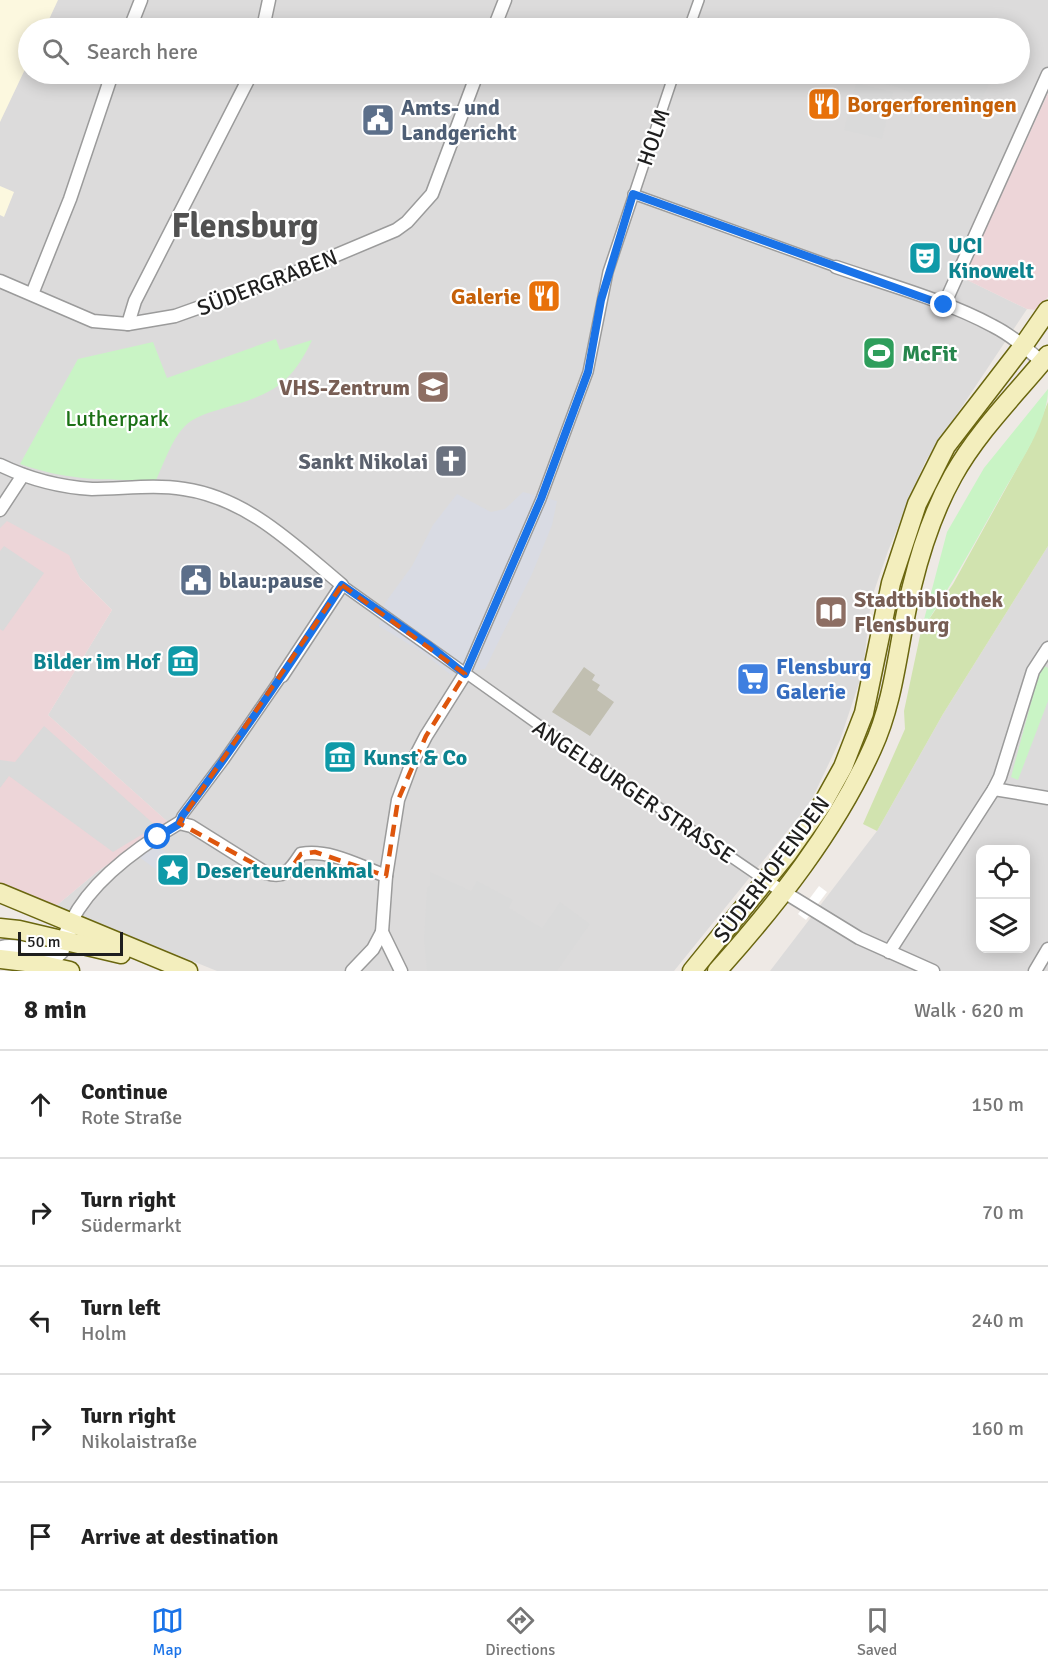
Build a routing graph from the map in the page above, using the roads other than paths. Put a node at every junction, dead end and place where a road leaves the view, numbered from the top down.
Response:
1 (141, 0) edge
2 (269, 0) edge
3 (505, 0) edge
4 (699, 0) edge
5 (134, 18) edge
6 (265, 18) edge
7 (498, 18) edge
8 (693, 18) edge
9 (1048, 74) edge
10 (109, 84) edge
11 (246, 84) edge
12 (473, 84) edge
13 (671, 84) edge
14 (633, 194) junction
15 (836, 267) joint
16 (0, 280) edge
17 (32, 294) junction
18 (944, 305) junction
19 (1048, 310) edge
20 (128, 324) junction
21 (1023, 346) junction
22 (1045, 358) edge
23 (0, 465) edge
24 (23, 476) junction
25 (0, 510) edge
26 (342, 585) junction
27 (1048, 648) edge
28 (465, 674) junction
29 (282, 676) joint
30 (994, 789) junction
31 (1048, 798) edge
32 (179, 824) junction
33 (386, 876) junction
34 (766, 881) junction
35 (783, 892) junction
36 (0, 893) edge
37 (0, 928) edge
38 (68, 931) junction
39 (382, 932) junction
40 (0, 949) edge
41 (1048, 949) edge
42 (889, 952) junction
43 (0, 959) edge
44 (912, 967) edge
45 (185, 970) edge
46 (70, 971) edge
47 (352, 971) edge
48 (401, 971) edge
49 (692, 971) edge
50 (717, 971) edge
51 (933, 971) edge
52 (1035, 971) edge

1 - 5 street
2 - 6 street
3 - 7 street
4 - 8 street
9 - 18 street
10 - 17 street
11 - 20 street
12 - 20 street, SÜDERGRABEN
13 - 14 street, HOLM
14 - 15 street
14 - 28 street, HOLM
15 - 18 street
16 - 17 street, SÜDERGRABEN
17 - 20 street, SÜDERGRABEN
18 - 21 street
19 - 21 main road, SÜDERHOFENDEN
21 - 22 street
21 - 34 main road, SÜDERHOFENDEN
22 - 35 main road, SÜDERHOFENDEN
23 - 24 street
24 - 25 street
24 - 26 street
26 - 28 street, ANGELBURGER STRASSE
26 - 29 street
27 - 30 street
28 - 33 street
28 - 34 street, ANGELBURGER STRASSE
29 - 32 street
30 - 31 street
30 - 42 street
32 - 33 street
32 - 38 street
33 - 39 street
34 - 35 street, ANGELBURGER STRASSE
34 - 49 main road, SÜDERHOFENDEN
35 - 42 street, ANGELBURGER STRASSE
35 - 50 main road, SÜDERHOFENDEN
36 - 38 main road
37 - 38 main road
38 - 40 street
38 - 45 main road
39 - 47 street
39 - 48 street
41 - 52 street
42 - 44 street, ANGELBURGER STRASSE
43 - 46 main road
44 - 51 street, ANGELBURGER STRASSE

